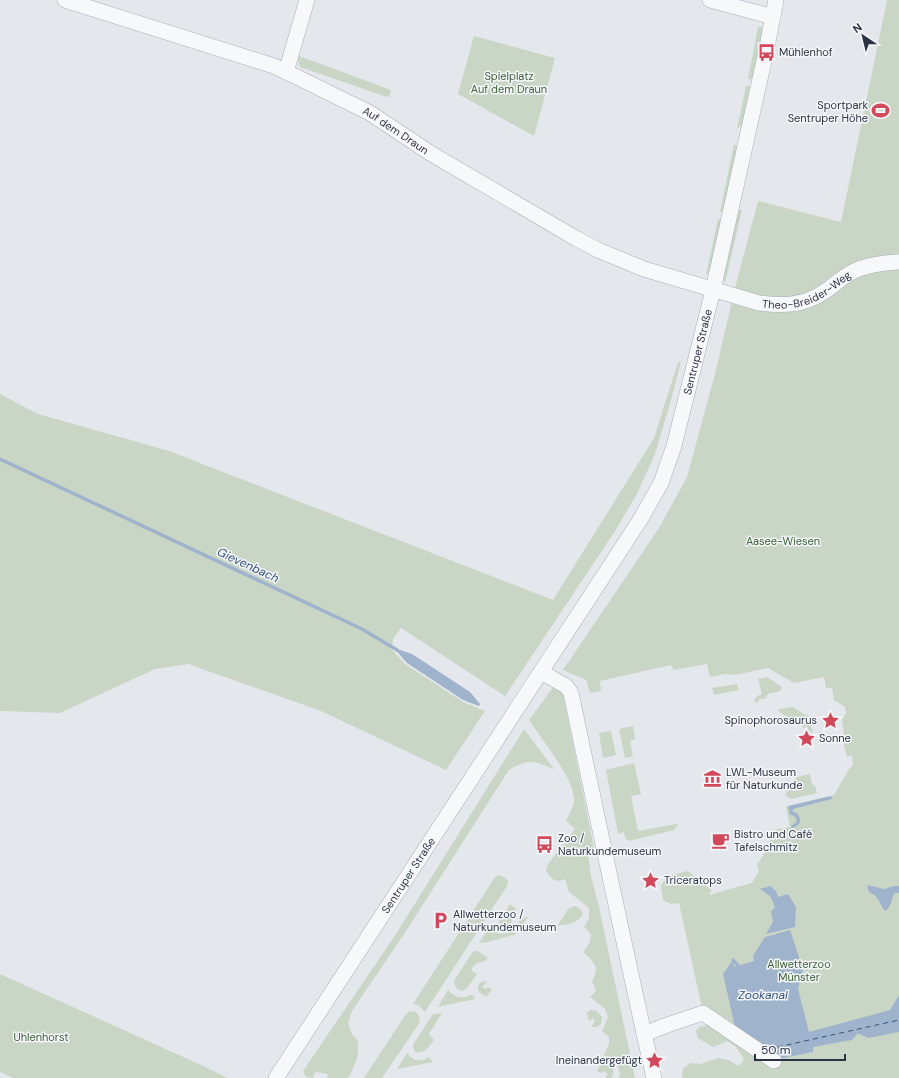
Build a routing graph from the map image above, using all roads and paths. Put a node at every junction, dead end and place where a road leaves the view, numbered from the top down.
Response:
1 (65, 0) edge
2 (307, 0) edge
3 (710, 0) edge
4 (776, 0) edge
5 (773, 17) junction
6 (286, 72) junction
7 (899, 262) edge
8 (713, 290) junction
9 (541, 672) junction
10 (644, 1034) junction
11 (774, 1061) dead end
12 (276, 1078) edge
13 (654, 1078) edge

1 - 6 street, Auf dem Draun
2 - 6 street
3 - 5 street
4 - 5 street, Sentruper Straße
5 - 8 street, Sentruper Straße
6 - 8 street, Auf dem Draun
7 - 8 street, Theo-Breider-Weg
8 - 9 street, Sentruper Straße
9 - 10 street
9 - 12 street, Sentruper Straße
10 - 11 street
10 - 13 street

